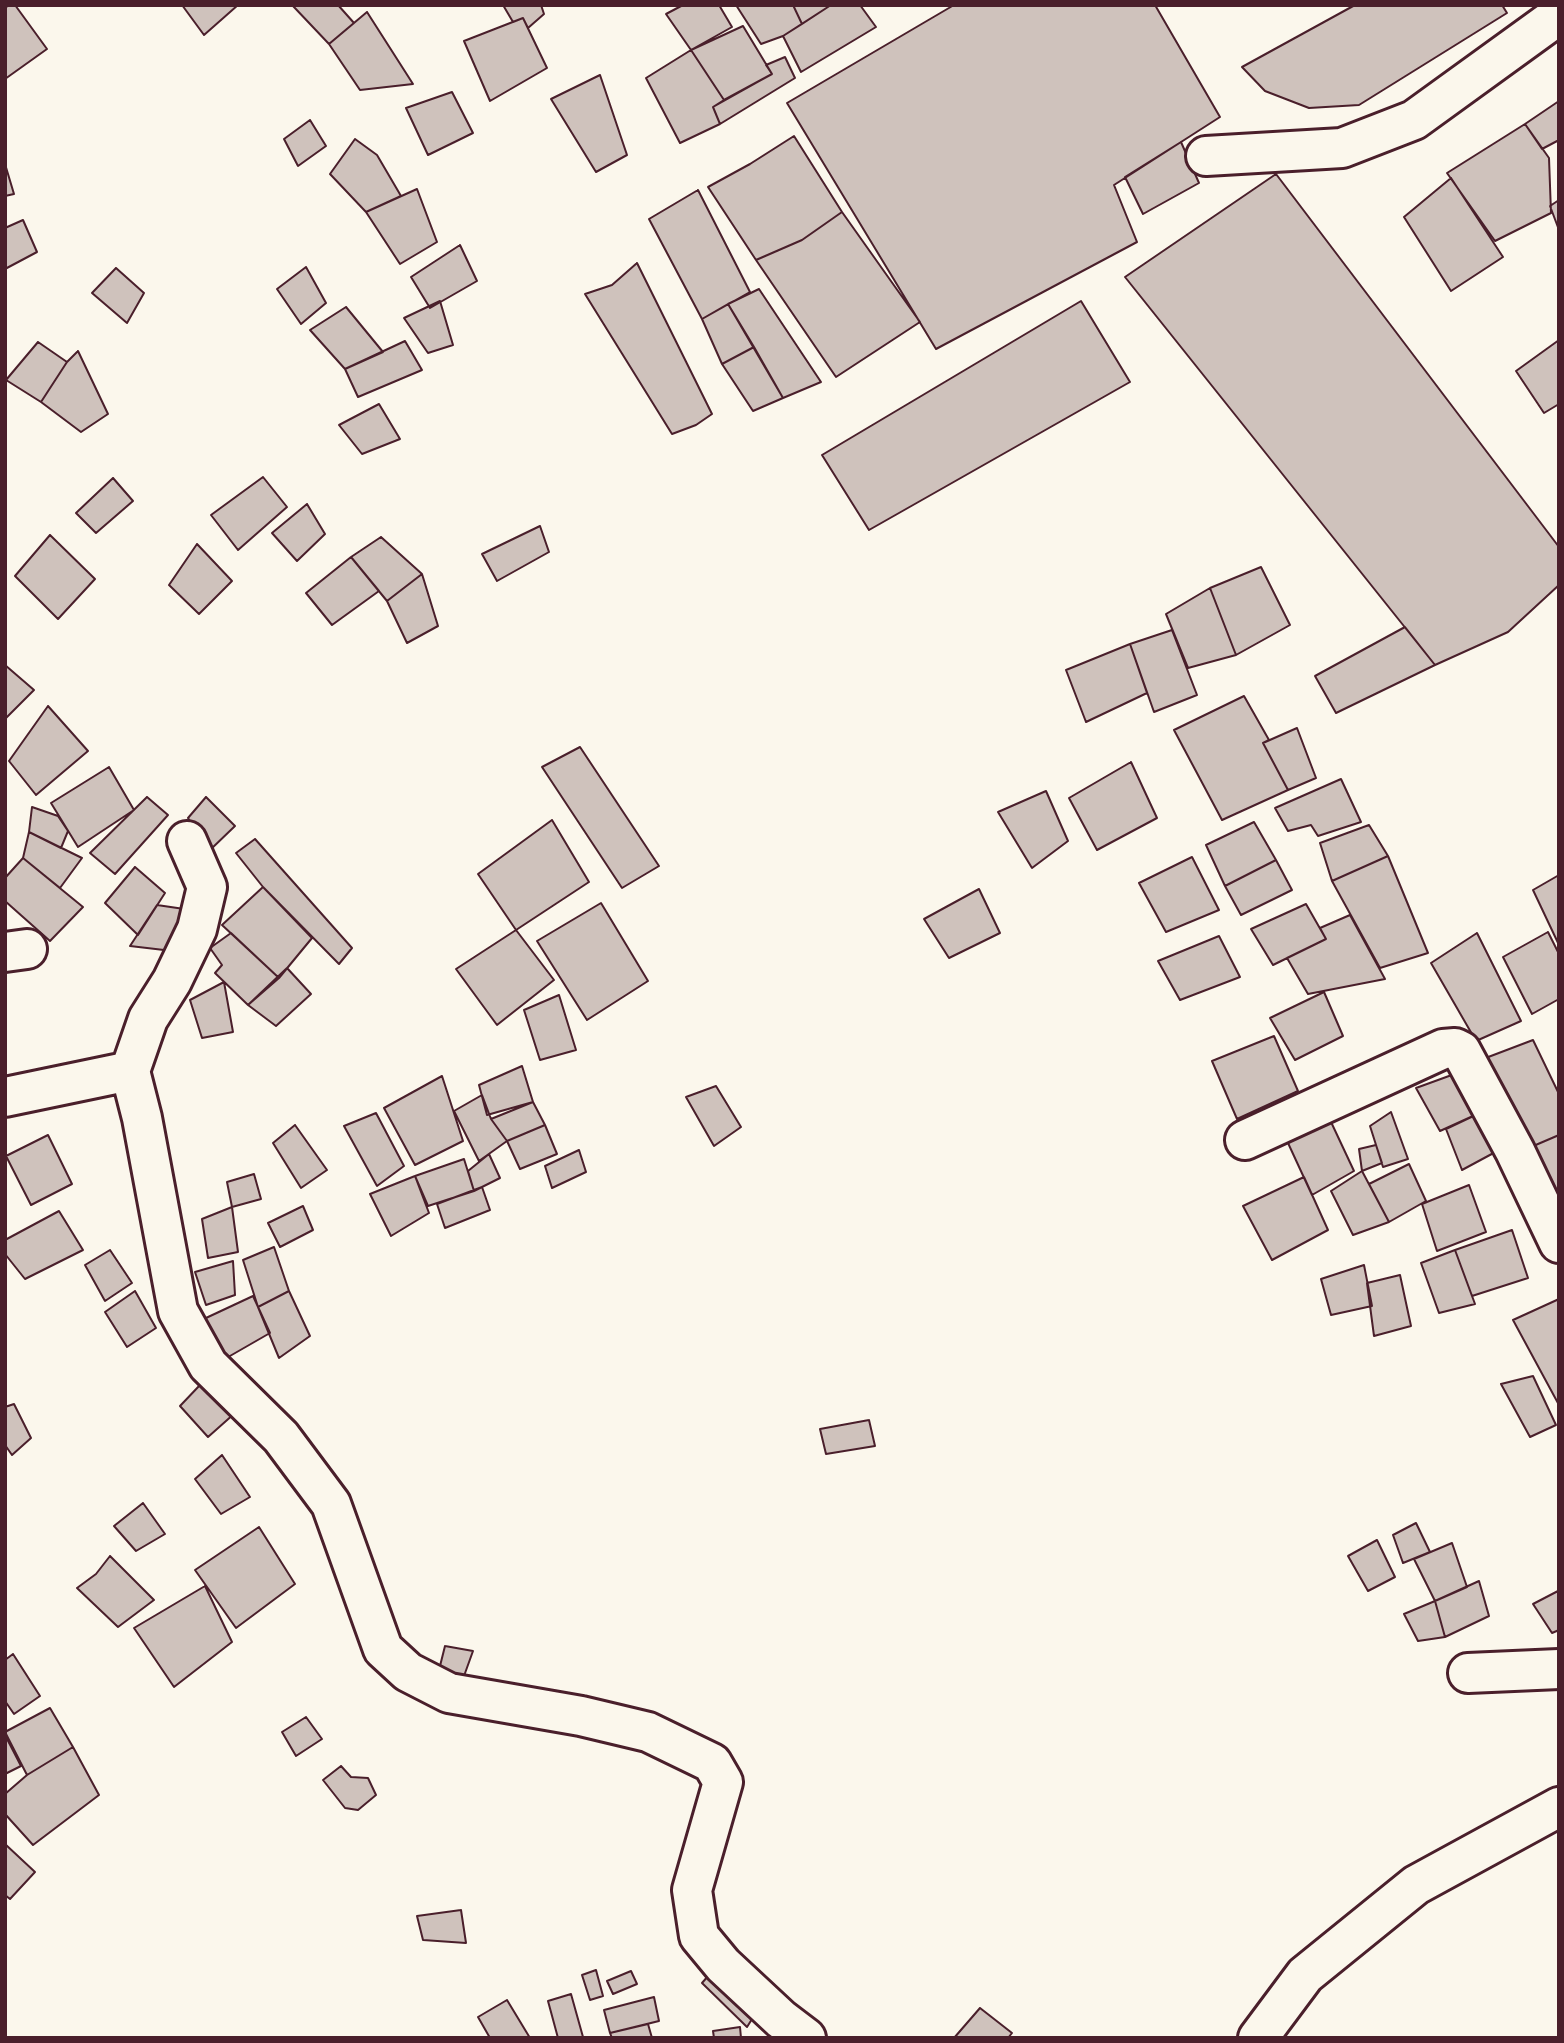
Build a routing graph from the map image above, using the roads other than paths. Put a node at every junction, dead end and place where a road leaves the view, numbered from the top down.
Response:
1 (1559, 15) edge
2 (1206, 156) dead end
3 (187, 841) dead end
4 (130, 1071) junction
5 (5, 1097) edge
6 (1245, 1140) dead end
7 (1559, 1242) edge
8 (1559, 1669) edge
9 (1468, 1673) dead end
10 (1559, 1807) edge
11 (806, 2038) edge
12 (1258, 2038) edge

1 - 2 street
3 - 4 street
4 - 5 street
4 - 11 street
6 - 7 street
8 - 9 street
10 - 12 street

